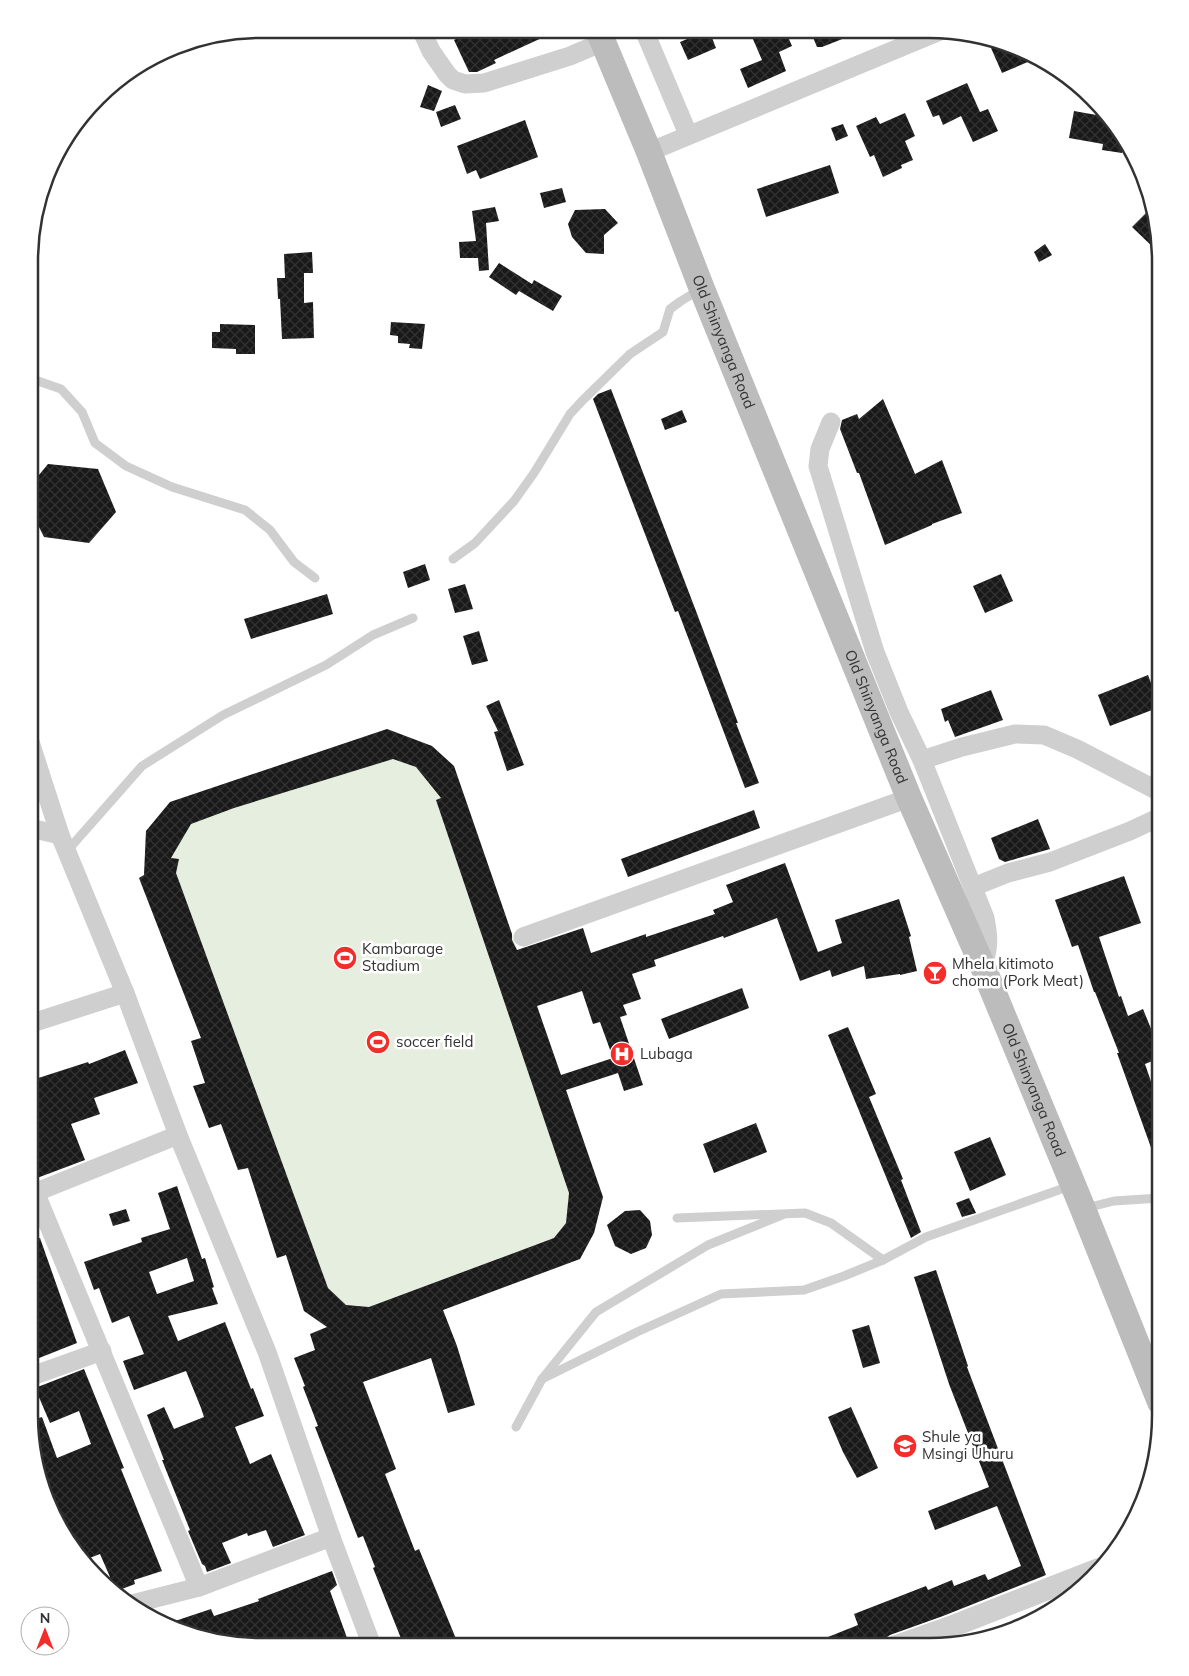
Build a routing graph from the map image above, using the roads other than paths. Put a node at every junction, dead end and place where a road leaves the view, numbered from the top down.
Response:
1 (425, 38) edge
2 (598, 38) edge
3 (602, 38) edge
4 (647, 38) edge
5 (923, 38) edge
6 (688, 134) junction
7 (649, 152) junction
8 (702, 289) junction
9 (37, 382) edge
10 (831, 422) dead end
11 (453, 558) dead end
12 (315, 578) dead end
13 (412, 618) dead end
14 (922, 760) junction
15 (37, 763) edge
16 (1152, 788) edge
17 (909, 798) junction
18 (1152, 821) edge
19 (37, 831) edge
20 (63, 843) junction
21 (973, 887) junction
22 (523, 937) dead end
23 (983, 967) junction
24 (125, 993) junction
25 (37, 1021) edge
26 (178, 1135) junction
27 (1073, 1185) junction
28 (37, 1192) edge
29 (1152, 1199) edge
30 (37, 1205) edge
31 (1083, 1208) junction
32 (782, 1215) junction
33 (677, 1218) dead end
34 (883, 1260) junction
35 (102, 1351) junction
36 (37, 1375) edge
37 (542, 1379) junction
38 (1152, 1382) edge
39 (516, 1427) dead end
40 (331, 1537) junction
41 (1083, 1576) edge
42 (199, 1587) junction
43 (139, 1602) edge
44 (950, 1635) edge
45 (369, 1638) edge
46 (936, 1638) edge

1 - 2 street
3 - 7 main road, Old Shinyanga Road
4 - 6 street
5 - 6 street
6 - 7 street
7 - 8 main road, Old Shinyanga Road
8 - 11 lane
8 - 17 main road, Old Shinyanga Road
9 - 12 lane
10 - 14 street
13 - 20 lane
14 - 16 street
14 - 21 street
15 - 20 street
17 - 22 street
17 - 23 main road, Old Shinyanga Road
18 - 21 street
19 - 20 street
20 - 24 street
21 - 23 street
23 - 27 main road, Old Shinyanga Road
24 - 25 street
24 - 26 street
26 - 28 street
26 - 40 street
27 - 31 main road, Old Shinyanga Road
27 - 34 lane
29 - 31 lane
30 - 35 street
31 - 38 main road, Old Shinyanga Road
32 - 33 lane
32 - 34 lane
32 - 37 lane
34 - 37 lane
35 - 36 street
35 - 42 street
37 - 39 lane
40 - 42 street
40 - 45 street
41 - 44 street
42 - 43 street
44 - 46 street

